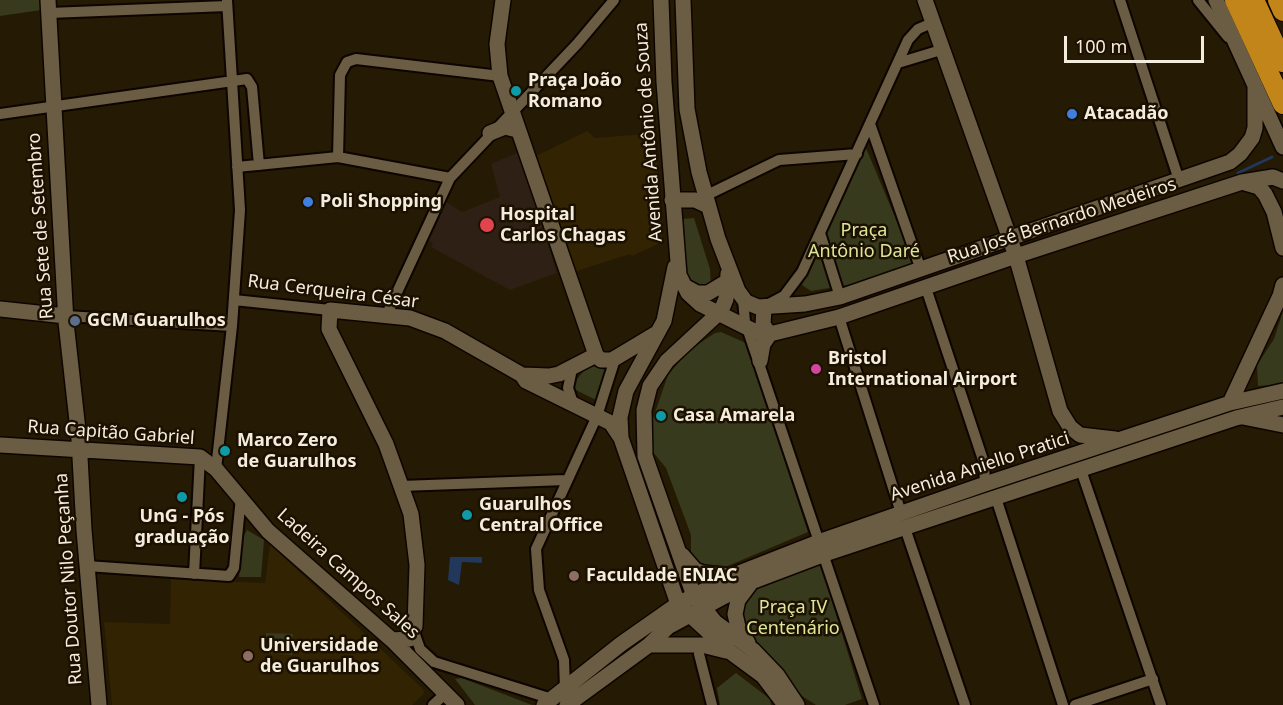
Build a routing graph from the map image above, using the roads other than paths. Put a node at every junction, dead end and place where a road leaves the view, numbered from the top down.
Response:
1 (503, 0) edge
2 (614, 0) edge
3 (661, 0) edge
4 (925, 0) edge
5 (1120, 0) edge
6 (1198, 0) edge
7 (1216, 0) edge
8 (1234, 0) edge
9 (1254, 0) edge
10 (1278, 0) edge
11 (227, 3) edge
12 (686, 3) edge
13 (48, 7) edge
14 (1283, 11) edge
15 (932, 23) junction
16 (1238, 47) junction
17 (941, 50) junction
18 (1283, 62) edge
19 (897, 63) junction
20 (500, 76) junction
21 (231, 80) junction
22 (1255, 85) junction
23 (1283, 104) edge
24 (53, 107) junction
25 (511, 112) junction
26 (0, 114) edge
27 (870, 124) junction
28 (517, 130) junction
29 (490, 133) junction
30 (1283, 147) edge
31 (857, 154) junction
32 (338, 157) junction
33 (259, 165) junction
34 (237, 167) junction
35 (450, 178) junction
36 (1179, 180) junction
37 (1283, 181) edge
38 (1242, 182) junction
39 (1146, 192) junction
40 (672, 201) junction
41 (707, 201) junction
42 (1154, 211) junction
43 (820, 233) junction
44 (1009, 237) junction
45 (1283, 248) edge
46 (1016, 255) junction
47 (676, 262) junction
48 (921, 270) junction
49 (728, 275) junction
50 (1283, 285) edge
51 (683, 286) junction
52 (926, 288) junction
53 (840, 297) junction
54 (743, 299) junction
55 (234, 300) junction
56 (764, 307) junction
57 (0, 309) edge
58 (330, 309) junction
59 (387, 314) junction
60 (717, 315) junction
61 (66, 316) junction
62 (839, 317) junction
63 (232, 326) junction
64 (748, 328) junction
65 (659, 332) junction
66 (770, 333) junction
67 (596, 355) junction
68 (615, 359) junction
69 (760, 361) junction
70 (572, 369) junction
71 (522, 375) junction
72 (1283, 391) edge
73 (1230, 403) junction
74 (575, 406) junction
75 (1283, 407) edge
76 (597, 416) junction
77 (1240, 417) junction
78 (1283, 424) edge
79 (621, 438) junction
80 (1127, 439) junction
81 (0, 445) edge
82 (80, 449) junction
83 (200, 457) junction
84 (984, 463) junction
85 (216, 469) junction
86 (1081, 470) junction
87 (1003, 478) junction
88 (566, 480) junction
89 (985, 484) junction
90 (401, 486) junction
91 (241, 497) junction
92 (996, 498) junction
93 (903, 520) junction
94 (823, 548) junction
95 (677, 550) junction
96 (87, 566) junction
97 (194, 574) junction
98 (734, 575) junction
99 (752, 582) junction
100 (698, 602) junction
101 (683, 610) junction
102 (414, 632) junction
103 (392, 640) junction
104 (649, 645) junction
105 (753, 650) junction
106 (729, 651) junction
107 (699, 654) dead end
108 (564, 660) junction
109 (583, 674) junction
110 (1152, 679) junction
111 (445, 694) junction
112 (570, 700) edge
113 (548, 702) edge
114 (794, 703) edge
115 (99, 705) edge
116 (433, 705) edge
117 (457, 705) edge
118 (712, 705) edge
119 (872, 705) edge
120 (965, 705) edge
121 (1063, 705) edge
122 (1075, 705) edge
123 (1161, 705) edge

1 - 20 main road
2 - 25 street
3 - 40 main road, Avenida Antônio de Souza
4 - 15 main road
5 - 36 street
6 - 16 street
7 - 16 main road
8 - 23 highway
9 - 18 highway
10 - 14 highway
11 - 13 street
11 - 21 street
12 - 41 main road
13 - 24 main road, Rua Sete de Setembro
15 - 17 main road
15 - 19 street
16 - 22 main road
17 - 19 street
17 - 44 main road
19 - 27 street
20 - 25 main road
20 - 32 street
21 - 24 street
21 - 33 street
21 - 34 street
22 - 30 main road
22 - 36 main road, Rua José Bernardo Medeiros
24 - 26 street
24 - 61 main road, Rua Sete de Setembro
25 - 28 main road
25 - 29 street
27 - 31 street
27 - 48 street
28 - 29 main road
28 - 67 main road
29 - 35 street
31 - 41 street
31 - 43 street
32 - 33 street
32 - 35 street
33 - 34 street
34 - 55 street
35 - 59 street
36 - 39 main road, Rua José Bernardo Medeiros
37 - 38 main road, Rua José Bernardo Medeiros
38 - 42 main road, Rua José Bernardo Medeiros
38 - 45 main road
39 - 42 main road
39 - 44 main road, Rua José Bernardo Medeiros
40 - 41 main road
40 - 47 main road, Avenida Antônio de Souza
41 - 49 main road
42 - 46 main road, Rua José Bernardo Medeiros
43 - 53 street
43 - 56 street
44 - 46 main road
44 - 48 main road, Rua José Bernardo Medeiros
46 - 52 main road, Rua José Bernardo Medeiros
46 - 80 main road
47 - 51 main road, Avenida Antônio de Souza
47 - 65 main road, Avenida Antônio de Souza
48 - 53 main road, Rua José Bernardo Medeiros
49 - 51 main road
49 - 54 main road
49 - 60 main road
50 - 73 main road
51 - 60 main road
52 - 62 main road, Rua José Bernardo Medeiros
52 - 84 street
53 - 56 main road, Rua José Bernardo Medeiros
54 - 56 main road
54 - 64 street
55 - 58 street, Rua Cerqueira César
55 - 63 street
56 - 66 main road
57 - 61 main road
58 - 59 main road, Rua Cerqueira César
58 - 90 main road
59 - 71 main road, Rua Cerqueira César
60 - 64 main road, Rua José Bernardo Medeiros
60 - 95 main road
61 - 63 street
61 - 82 main road, Rua Sete de Setembro
62 - 66 main road, Rua José Bernardo Medeiros
62 - 93 street
63 - 85 street
64 - 66 main road, Rua José Bernardo Medeiros
64 - 69 street
65 - 68 main road
65 - 79 main road, Avenida Antônio de Souza
66 - 69 main road
67 - 68 main road
67 - 70 main road, Rua Cerqueira César
68 - 76 street
69 - 94 street
70 - 71 main road, Rua Cerqueira César
70 - 74 street
71 - 74 main road, Rua Cerqueira César
72 - 73 main road, Avenida Aniello Pratici
73 - 80 main road, Avenida Aniello Pratici
74 - 76 main road, Rua Cerqueira César
75 - 77 main road, Avenida Aniello Pratici
76 - 79 main road, Rua Cerqueira César
76 - 88 street
77 - 78 main road
77 - 86 main road, Avenida Aniello Pratici
79 - 101 main road, Avenida Antônio de Souza
80 - 87 main road, Avenida Aniello Pratici
81 - 82 main road, Rua Capitão Gabriel
82 - 83 main road, Rua Capitão Gabriel
82 - 96 main road, Rua Doutor Nilo Peçanha
83 - 85 main road, Rua Capitão Gabriel
83 - 97 street
84 - 87 street
84 - 89 street
85 - 91 main road, Ladeira Campos Sales
86 - 92 main road, Avenida Aniello Pratici
86 - 110 street
87 - 89 main road, Avenida Aniello Pratici
88 - 90 street
88 - 108 street
89 - 93 main road, Avenida Aniello Pratici
90 - 102 main road
91 - 97 street
91 - 103 main road, Ladeira Campos Sales
92 - 93 main road, Avenida Aniello Pratici
92 - 121 street
93 - 94 main road, Avenida Aniello Pratici
93 - 120 street
94 - 98 main road, Avenida Aniello Pratici
94 - 99 main road, Avenida Aniello Pratici
94 - 119 street
95 - 98 main road
95 - 100 main road
96 - 97 street
96 - 115 main road, Rua Doutor Nilo Peçanha
98 - 100 main road, Avenida Aniello Pratici
99 - 100 main road, Avenida Aniello Pratici
99 - 105 main road
100 - 101 main road
100 - 105 main road
101 - 104 main road
101 - 106 main road
101 - 109 main road
102 - 103 main road
102 - 113 street
103 - 111 main road, Ladeira Campos Sales
104 - 106 main road
104 - 112 main road
105 - 114 main road
106 - 114 main road
107 - 118 street
108 - 109 street
108 - 112 street
109 - 112 main road
110 - 122 street
110 - 123 street
111 - 116 street
111 - 117 main road, Ladeira Campos Sales
112 - 113 main road

